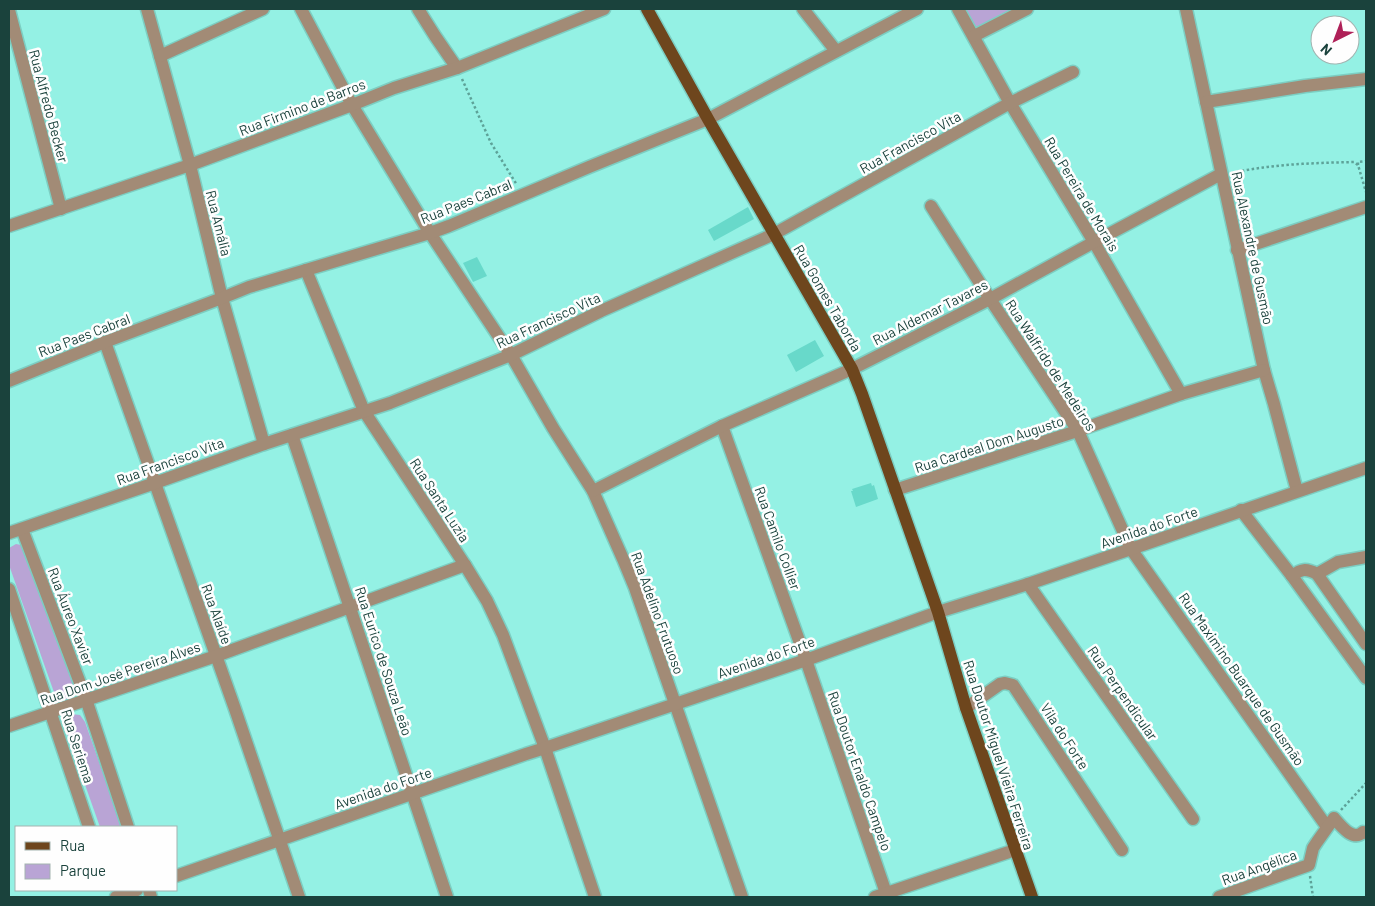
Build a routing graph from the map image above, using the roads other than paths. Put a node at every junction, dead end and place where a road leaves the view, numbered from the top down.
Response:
1 (147, 9) edge
2 (263, 9) edge
3 (301, 9) edge
4 (418, 9) edge
5 (604, 9) edge
6 (647, 9) edge
7 (803, 9) edge
8 (917, 9) edge
9 (958, 9) edge
10 (1028, 9) edge
11 (1186, 9) edge
12 (9, 10) edge
13 (974, 36) junction
14 (836, 51) junction
15 (160, 56) junction
16 (457, 68) junction
17 (1073, 72) dead end
18 (1366, 79) edge
19 (1206, 102) junction
20 (1010, 103) junction
21 (352, 105) junction
22 (708, 119) junction
23 (190, 165) junction
24 (1222, 175) junction
25 (931, 206) dead end
26 (1366, 207) edge
27 (60, 209) junction
28 (9, 226) edge
29 (430, 233) junction
30 (774, 234) junction
31 (1094, 242) junction
32 (1237, 250) junction
33 (306, 270) junction
34 (222, 298) junction
35 (990, 299) junction
36 (105, 342) junction
37 (511, 355) junction
38 (852, 369) junction
39 (1264, 370) junction
40 (9, 381) edge
41 (1182, 394) junction
42 (364, 411) junction
43 (722, 426) junction
44 (1078, 431) junction
45 (292, 435) junction
46 (264, 444) junction
47 (1366, 468) edge
48 (155, 484) junction
49 (895, 490) junction
50 (592, 491) junction
51 (1297, 491) junction
52 (1241, 510) junction
53 (22, 529) junction
54 (9, 533) edge
55 (1131, 549) junction
56 (1366, 557) edge
57 (465, 565) junction
58 (1317, 574) junction
59 (1292, 576) junction
60 (1028, 584) junction
61 (9, 588) edge
62 (350, 607) junction
63 (939, 616) junction
64 (1366, 644) edge
65 (216, 656) junction
66 (806, 660) junction
67 (1366, 678) edge
68 (86, 699) junction
69 (675, 704) junction
70 (966, 708) junction
71 (51, 712) junction
72 (9, 726) edge
73 (545, 748) junction
74 (412, 793) junction
75 (1193, 819) dead end
76 (1330, 823) junction
77 (89, 826) edge
78 (128, 826) edge
79 (1366, 833) edge
80 (280, 840) junction
81 (1015, 850) junction
82 (1122, 850) dead end
83 (178, 875) edge
84 (134, 891) edge
85 (880, 895) edge
86 (116, 897) edge
87 (299, 897) edge
88 (447, 897) edge
89 (595, 897) edge
90 (742, 897) edge
91 (1032, 897) edge
92 (1219, 897) edge

1 - 15 street, Rua Amália
2 - 15 street
3 - 21 street, Rua Adelino Frutuoso
4 - 16 street
5 - 16 street, Rua Firmino de Barros
6 - 22 main road, Rua Gomes Taborda
7 - 14 street
8 - 14 street, Rua Paes Cabral
9 - 13 street, Rua Pereira de Morais
10 - 13 street
11 - 19 street, Rua Alexandre de Gusmão
12 - 27 street, Rua Alfredo Becker
13 - 20 street, Rua Pereira de Morais
14 - 22 street, Rua Paes Cabral
15 - 23 street, Rua Amália
16 - 21 street, Rua Firmino de Barros
17 - 20 street, Rua Francisco Vita
18 - 19 street
19 - 24 street, Rua Alexandre de Gusmão
20 - 30 street, Rua Francisco Vita
20 - 31 street, Rua Pereira de Morais
21 - 23 street, Rua Firmino de Barros
21 - 29 street, Rua Adelino Frutuoso
22 - 29 street, Rua Paes Cabral
22 - 30 main road, Rua Gomes Taborda
23 - 27 street, Rua Firmino de Barros
23 - 34 street, Rua Amália
24 - 31 street, Rua Aldemar Tavares
24 - 32 street, Rua Alexandre de Gusmão
25 - 35 street, Rua Walfrido de Medeiros
26 - 32 street
27 - 28 street, Rua Firmino de Barros
29 - 33 street, Rua Paes Cabral
29 - 37 street, Rua Adelino Frutuoso
30 - 37 street, Rua Francisco Vita
30 - 38 main road, Rua Gomes Taborda
31 - 35 street, Rua Aldemar Tavares
31 - 41 street, Rua Pereira de Morais
32 - 39 street, Rua Alexandre de Gusmão
33 - 34 street, Rua Paes Cabral
33 - 42 street, Rua Santa Luzia
34 - 36 street, Rua Paes Cabral
34 - 46 street, Rua Amália
35 - 38 street, Rua Aldemar Tavares
35 - 44 street, Rua Walfrido de Medeiros
36 - 40 street, Rua Paes Cabral
36 - 48 street, Rua Alaíde
37 - 42 street, Rua Francisco Vita
37 - 50 street, Rua Adelino Frutuoso
38 - 43 street, Rua Aldemar Tavares
38 - 49 main road, Rua Gomes Taborda
39 - 41 street, Rua Cardeal Dom Augusto
39 - 51 street, Rua Alexandre de Gusmão
41 - 44 street, Rua Cardeal Dom Augusto
42 - 45 street, Rua Francisco Vita
42 - 57 street, Rua Santa Luzia
43 - 50 street, Rua Aldemar Tavares
43 - 66 street, Rua Camilo Collier
44 - 49 street, Rua Cardeal Dom Augusto
44 - 55 street, Rua Walfrido de Medeiros
45 - 46 street, Rua Francisco Vita
45 - 62 street, Rua Eurico de Souza Leão
46 - 48 street, Rua Francisco Vita
47 - 51 street, Avenida do Forte
48 - 53 street, Rua Francisco Vita
48 - 65 street, Rua Alaíde
49 - 63 main road, Rua Gomes Taborda
50 - 69 street, Rua Adelino Frutuoso
51 - 52 street, Avenida do Forte
52 - 55 street, Avenida do Forte
52 - 59 street
53 - 54 street, Rua Francisco Vita
53 - 68 street, Rua Áureo Xavier
55 - 60 street, Avenida do Forte
55 - 76 street, Rua Maximino Buarque de Gusmão
56 - 58 street
57 - 62 street, Rua Dom José Pereira Alves
57 - 73 street, Rua Santa Luzia
58 - 59 street
58 - 64 street
59 - 67 street
60 - 63 street, Avenida do Forte
60 - 75 street, Rua Perpendicular
61 - 71 street, Rua Seriema
62 - 65 street, Rua Dom José Pereira Alves
62 - 74 street, Rua Eurico de Souza Leão
63 - 66 street, Avenida do Forte
63 - 70 main road, Rua Doutor Miguel Vieira Ferreira
65 - 68 street, Rua Dom José Pereira Alves
65 - 80 street, Rua Alaíde
66 - 69 street, Avenida do Forte
66 - 85 street, Rua Doutor Enaldo Campelo
68 - 71 street, Rua Dom José Pereira Alves
68 - 78 street, Rua Áureo Xavier
69 - 73 street, Avenida do Forte
69 - 90 street, Rua Adelino Frutuoso
70 - 81 main road, Rua Doutor Miguel Vieira Ferreira
70 - 82 street, Vila do Forte
71 - 72 street, Rua Dom José Pereira Alves
71 - 77 street, Rua Seriema
73 - 74 street, Avenida do Forte
73 - 89 street, Rua Santa Luzia
74 - 80 street, Avenida do Forte
74 - 88 street, Rua Eurico de Souza Leão
76 - 79 street, Rua Maximino Buarque de Gusmão
76 - 92 street, Rua Angélica
80 - 83 street, Avenida do Forte
80 - 87 street, Rua Alaíde
81 - 85 street
81 - 91 main road, Rua Doutor Miguel Vieira Ferreira
84 - 86 street

